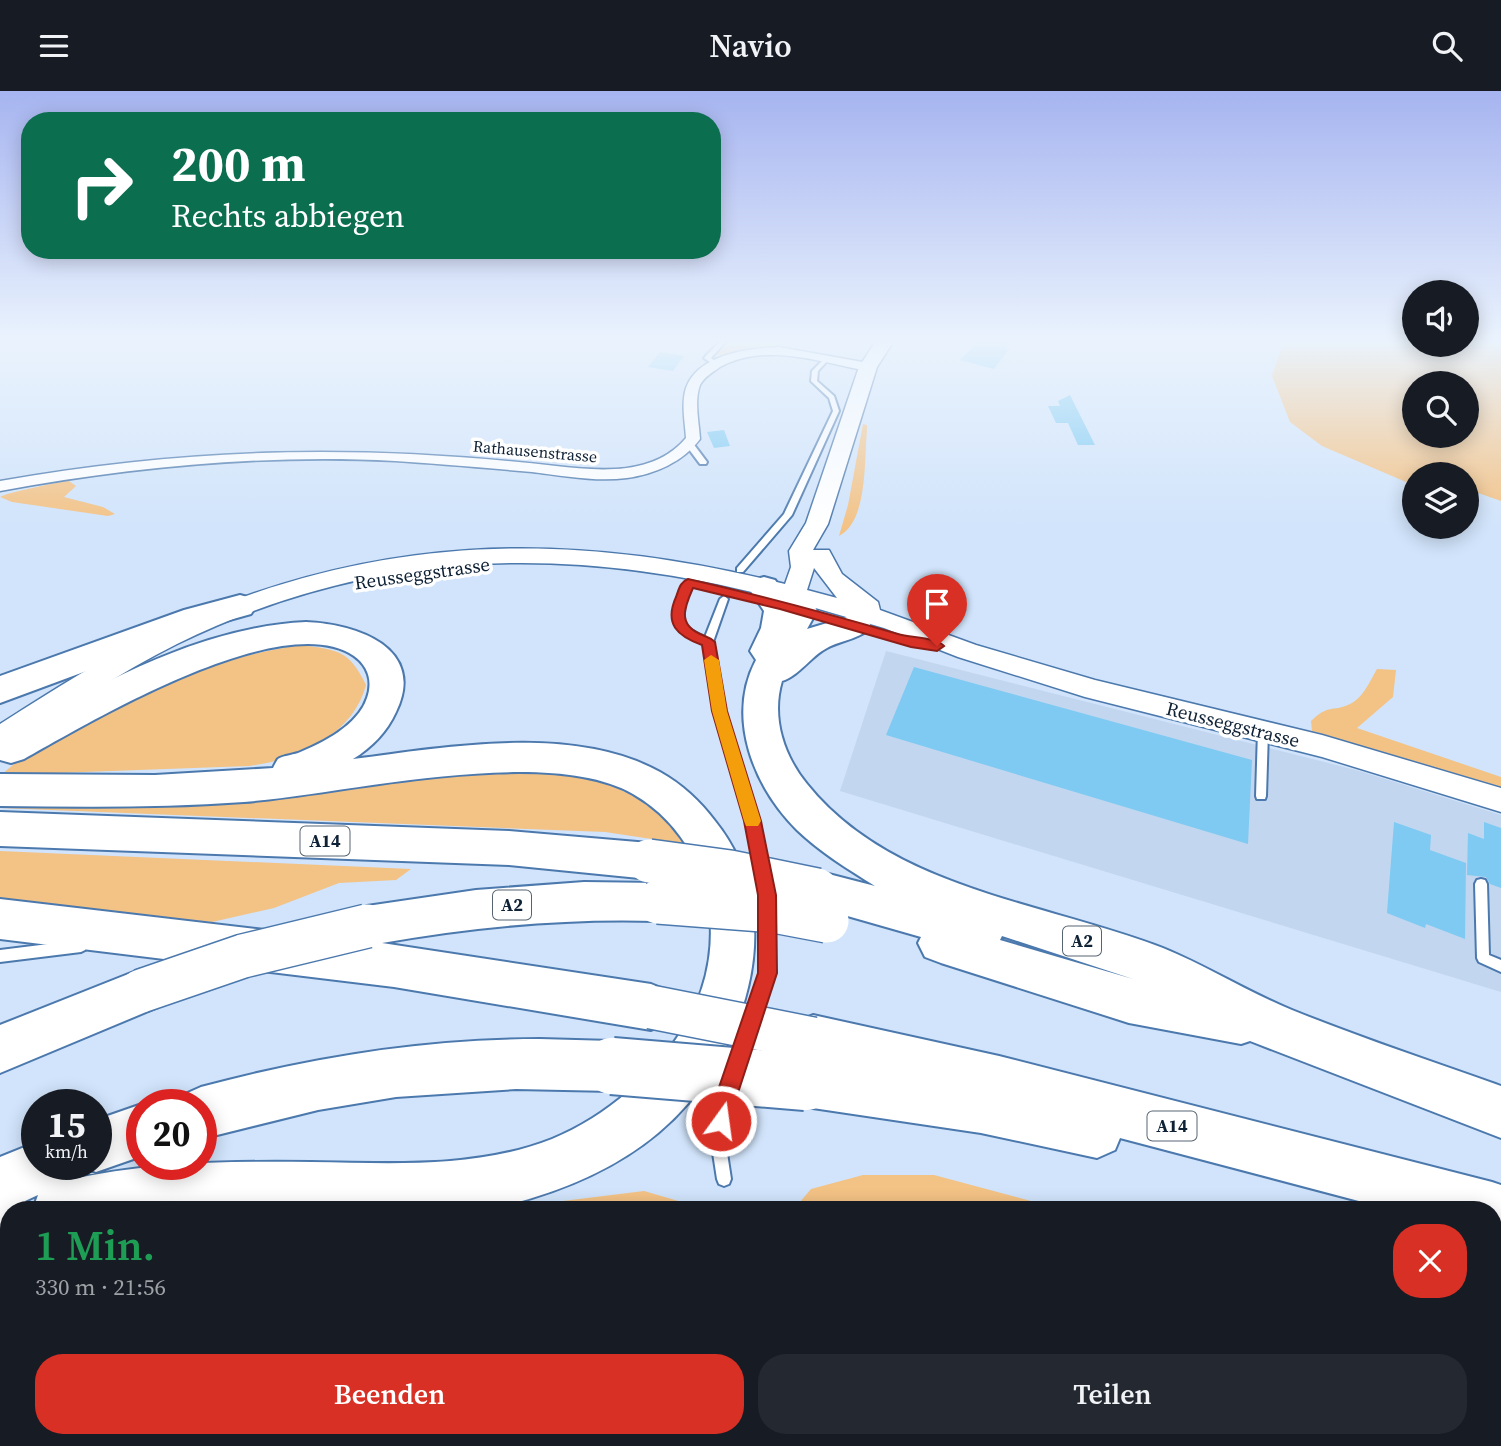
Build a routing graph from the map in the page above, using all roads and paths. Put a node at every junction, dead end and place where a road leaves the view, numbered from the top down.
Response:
1 (692, 402) edge
2 (833, 402) edge
3 (857, 402) edge
4 (689, 445) junction
5 (703, 462) dead end
6 (0, 486) edge
7 (811, 553) junction
8 (688, 583) junction
9 (776, 593) junction
10 (724, 599) dead end
11 (240, 606) junction
12 (891, 621) junction
13 (854, 626) junction
14 (708, 642) junction
15 (964, 650) junction
16 (765, 680) junction
17 (0, 690) edge
18 (1263, 731) junction
19 (4, 749) edge
20 (0, 790) edge
21 (105, 790) junction
22 (1261, 796) dead end
23 (1501, 800) edge
24 (0, 829) edge
25 (1481, 884) dead end
26 (822, 905) junction
27 (0, 919) edge
28 (189, 940) junction
29 (0, 956) edge
30 (1501, 966) edge
31 (1274, 1025) junction
32 (746, 1038) dead end
33 (0, 1049) edge
34 (809, 1061) junction
35 (737, 1064) dead end
36 (217, 1109) edge
37 (1501, 1112) edge
38 (21, 1175) edge
39 (724, 1179) dead end
40 (0, 1184) edge
41 (110, 1201) edge
42 (1366, 1201) edge
43 (1462, 1201) edge

1 - 4 street
2 - 9 lane
3 - 7 main road
4 - 5 lane
4 - 6 street, Rathausenstrasse
7 - 9 main road
7 - 9 main road
7 - 12 main road
8 - 9 main road, Reusseggstrasse
8 - 14 lane
8 - 19 main road, Reusseggstrasse
9 - 11 main road, Reusseggstrasse
9 - 12 main road, Reusseggstrasse
9 - 13 main road, Reusseggstrasse
9 - 16 highway, A2
10 - 14 lane
11 - 17 highway
11 - 19 main road, Reusseggstrasse
12 - 15 main road, Reusseggstrasse
13 - 15 main road, Reusseggstrasse
13 - 16 highway
14 - 32 lane
15 - 18 main road, Reusseggstrasse
16 - 31 highway, A2
18 - 22 lane
18 - 23 main road, Reusseggstrasse
19 - 21 highway
20 - 21 highway
21 - 41 highway
24 - 26 highway, A14, bridge
25 - 30 lane
26 - 31 highway, A2
26 - 33 highway, A2, bridge
27 - 28 highway, A14
28 - 29 lane
28 - 34 highway, A14, bridge
31 - 37 highway, A2
34 - 36 highway, bridge
34 - 42 highway
34 - 43 highway, A14
35 - 39 lane
38 - 40 highway

